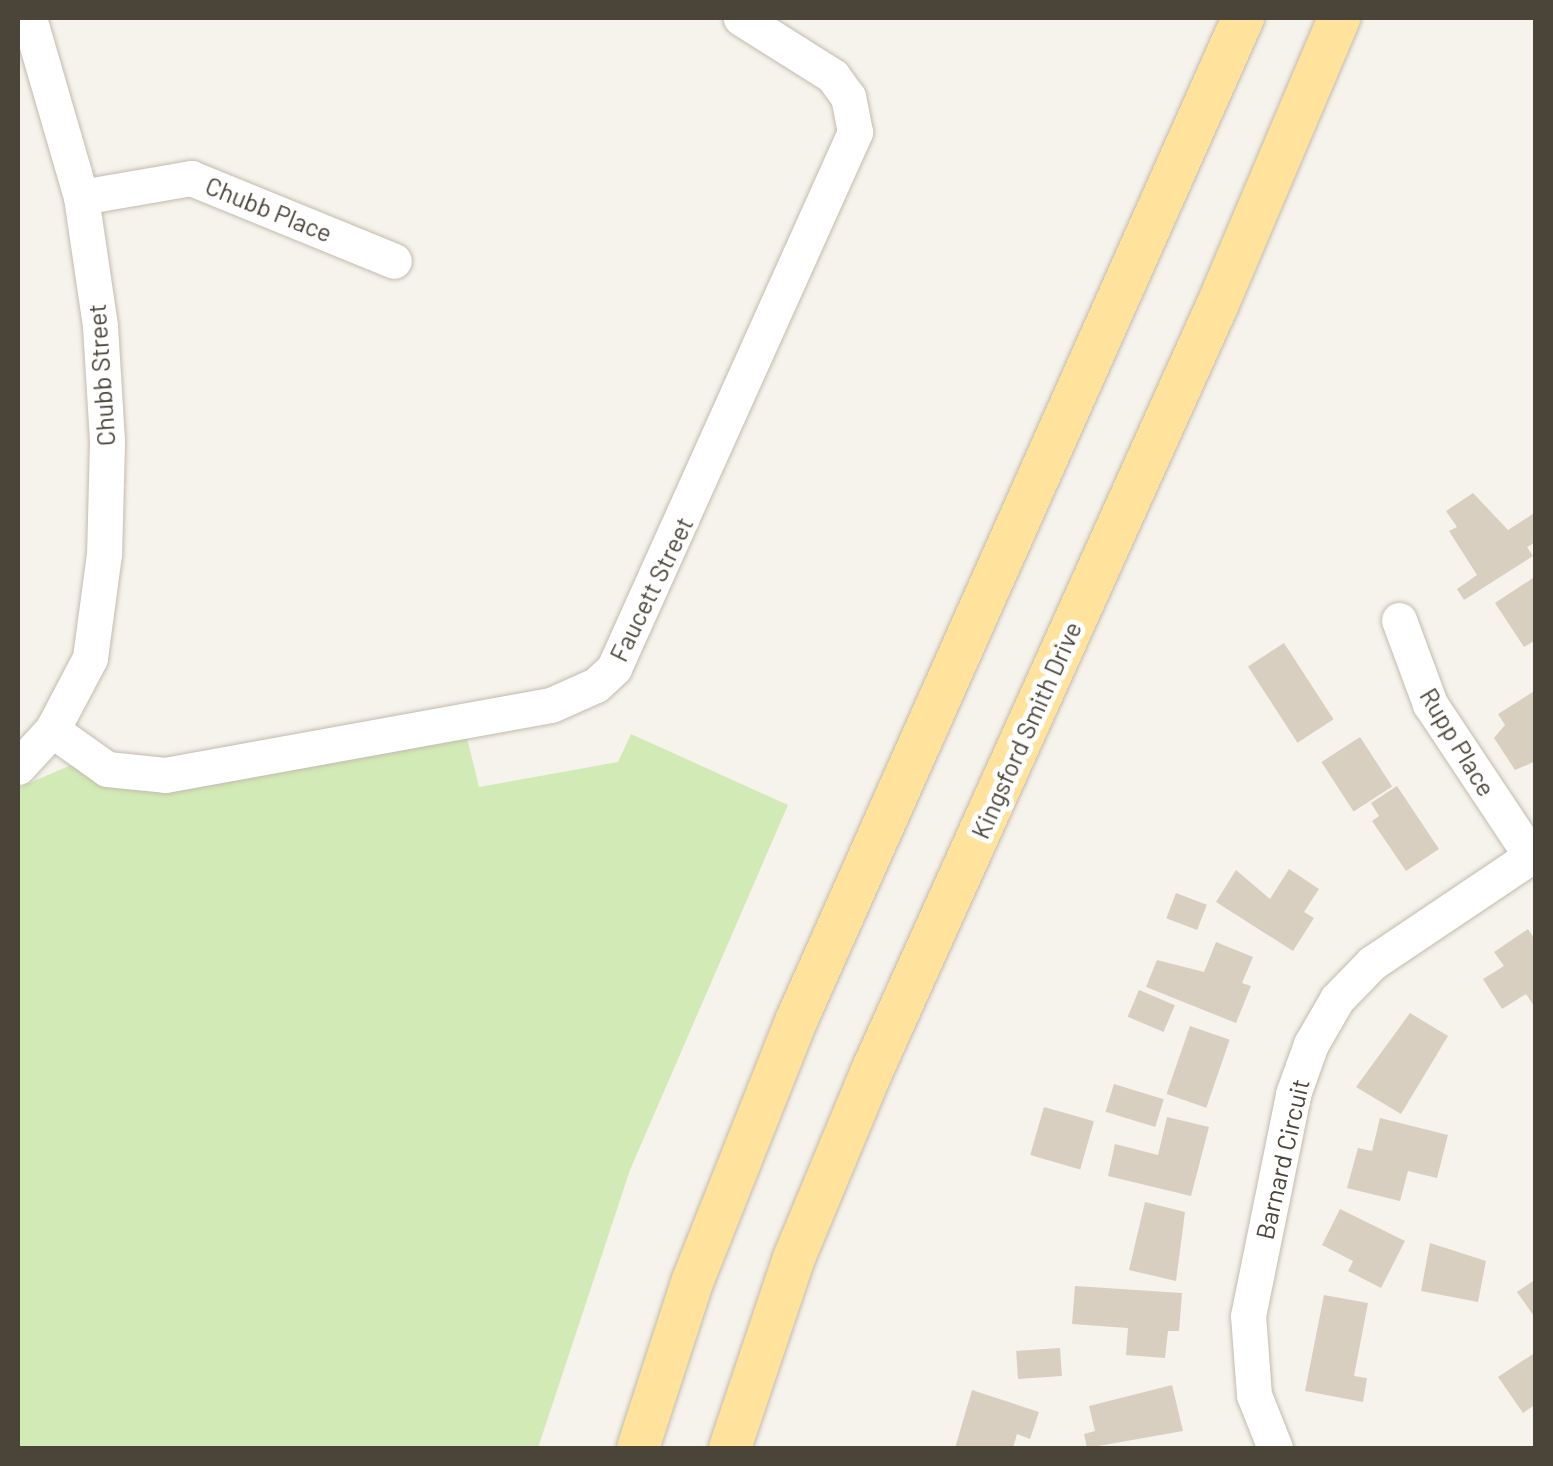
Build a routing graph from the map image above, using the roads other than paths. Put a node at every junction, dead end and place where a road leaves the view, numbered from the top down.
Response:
1 (29, 18) edge
2 (742, 18) edge
3 (1243, 18) edge
4 (1339, 18) edge
5 (82, 197) junction
6 (394, 261) dead end
7 (1399, 620) dead end
8 (52, 730) junction
9 (18, 768) edge
10 (1533, 854) edge
11 (638, 1448) edge
12 (730, 1448) edge
13 (1275, 1448) edge

1 - 5 street, Chubb Street
2 - 8 street, Faucett Street
3 - 11 main road
4 - 12 main road, Kingsford Smith Drive
5 - 6 street, Chubb Place
5 - 8 street, Chubb Street
7 - 10 street, Rupp Place
8 - 9 street
10 - 13 street, Barnard Circuit

